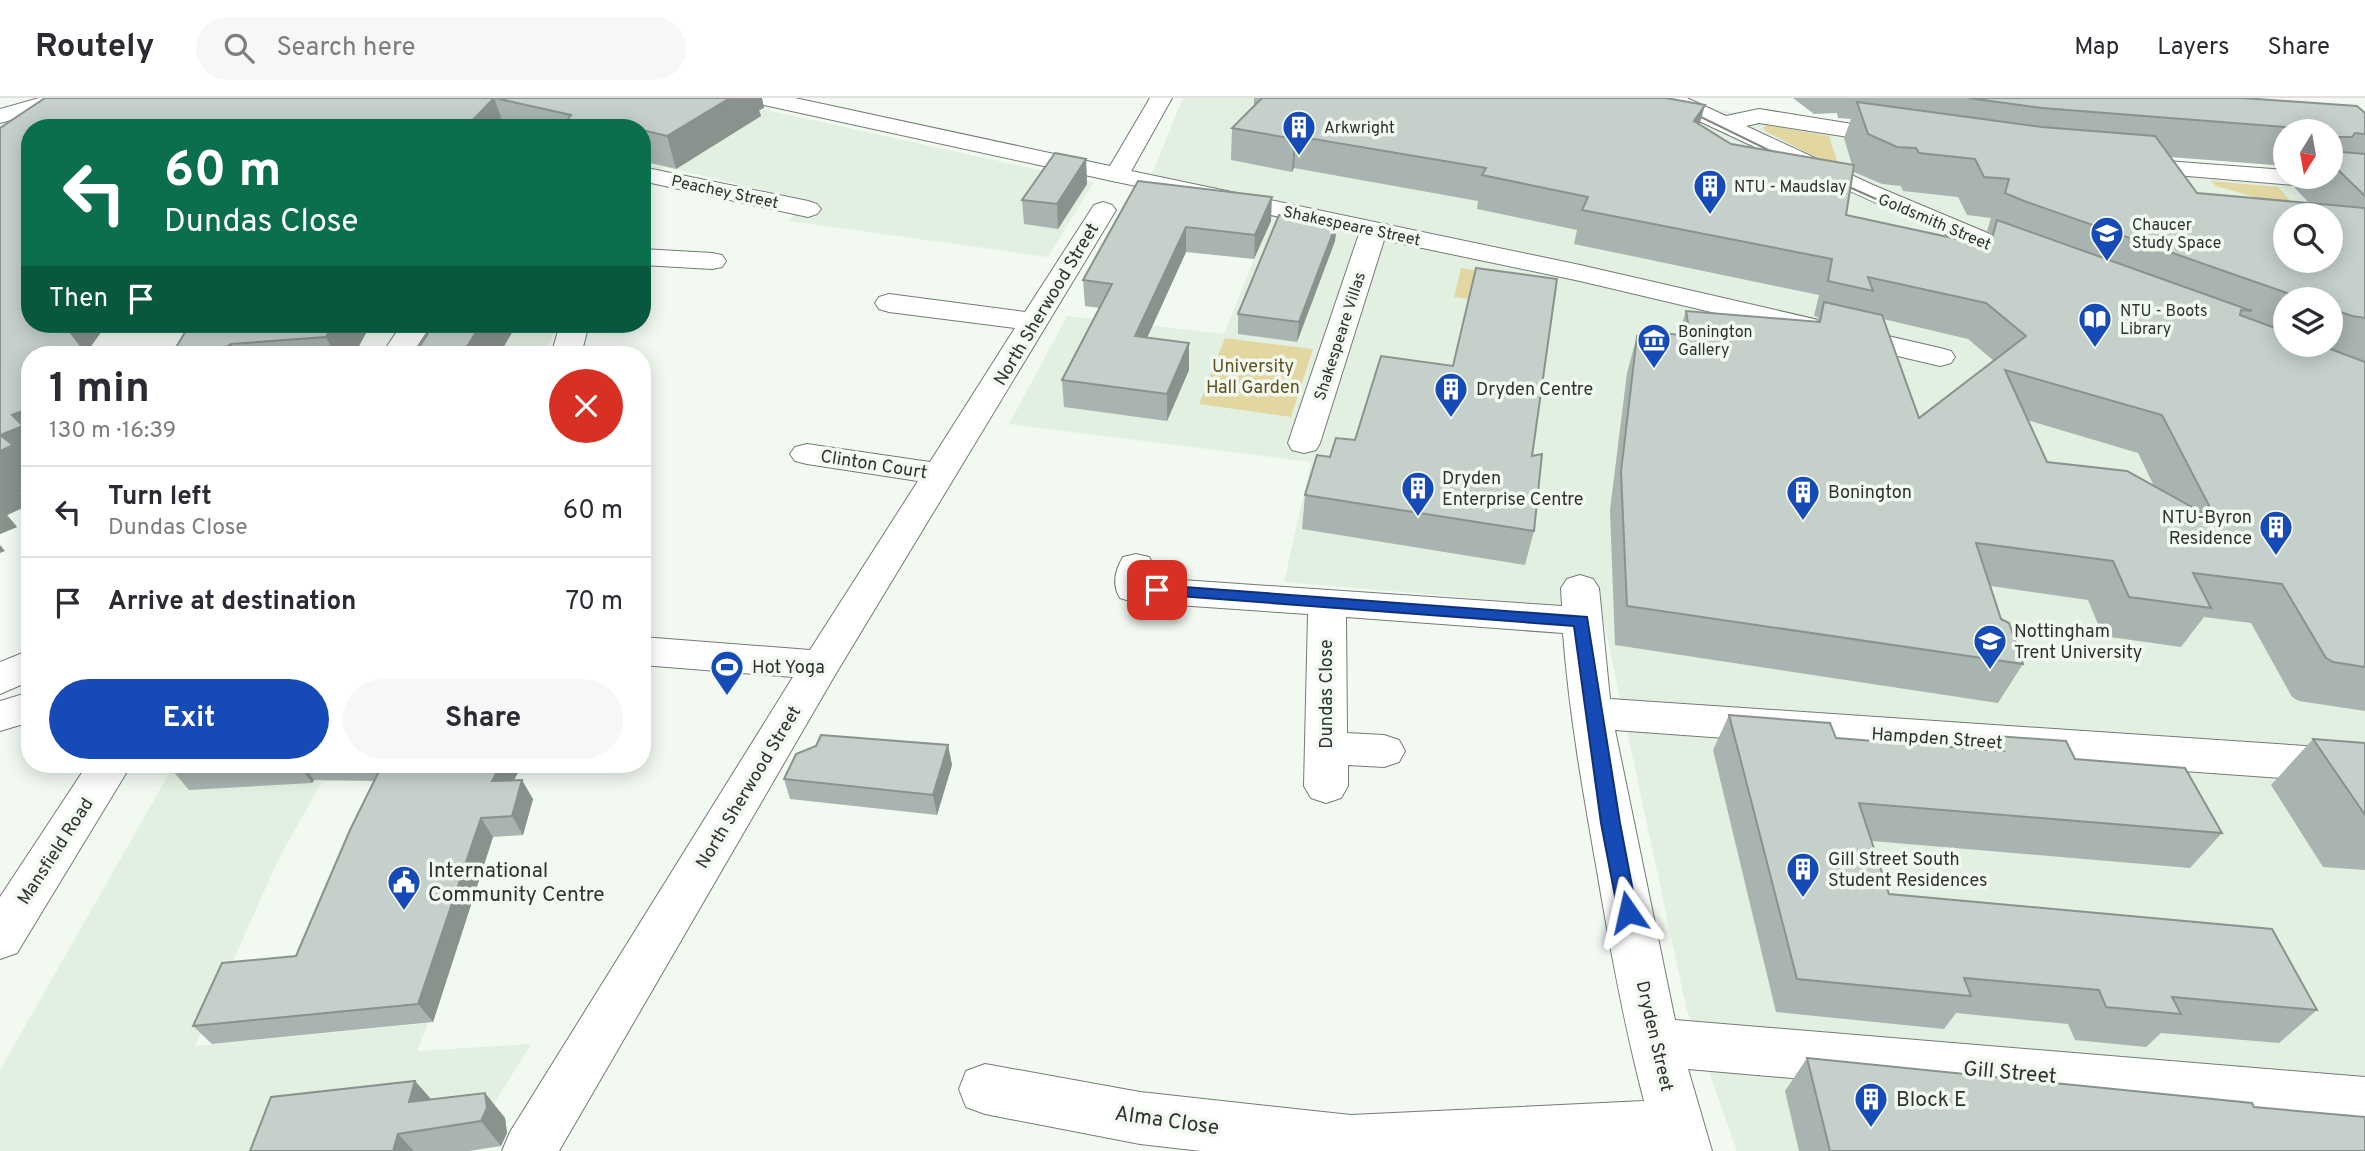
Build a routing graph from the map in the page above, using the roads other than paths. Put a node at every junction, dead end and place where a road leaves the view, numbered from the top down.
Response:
1 (64, 98) edge
2 (855, 98) edge
3 (1161, 98) edge
4 (1669, 98) edge
5 (775, 99) edge
6 (0, 116) edge
7 (872, 121) junction
8 (1721, 124) junction
9 (1145, 126) junction
10 (1927, 142) edge
11 (1041, 159) junction
12 (2101, 162) edge
13 (651, 176) edge
14 (2365, 183) edge
15 (1110, 193) junction
16 (808, 209) dead end
17 (1374, 230) junction
18 (651, 257) edge
19 (712, 261) dead end
20 (2060, 272) edge
21 (889, 303) dead end
22 (1035, 322) junction
23 (1940, 357) dead end
24 (1304, 443) dead end
25 (807, 454) dead end
26 (941, 474) junction
27 (1136, 566) dead end
28 (1326, 601) junction
29 (651, 652) edge
30 (821, 665) junction
31 (21, 668) edge
32 (0, 679) edge
33 (21, 681) edge
34 (0, 687) edge
35 (21, 710) edge
36 (1593, 713) junction
37 (0, 716) edge
38 (1384, 751) dead end
39 (2365, 766) edge
40 (105, 773) edge
41 (0, 938) edge
42 (1655, 1042) junction
43 (985, 1089) dead end
44 (2365, 1102) edge
45 (1681, 1138) edge
46 (1352, 1146) edge
47 (529, 1151) edge

1 - 6 main road
2 - 7 main road
3 - 9 main road, North Sherwood Street
4 - 8 main road, Goldsmith Street
5 - 7 main road, Shakespeare Street
7 - 11 main road, Shakespeare Street
8 - 10 main road
8 - 20 main road, Goldsmith Street
9 - 11 main road
9 - 15 main road, North Sherwood Street
11 - 15 main road, Shakespeare Street
12 - 14 main road
13 - 16 main road, Peachey Street
15 - 17 main road, Shakespeare Street
15 - 22 main road, North Sherwood Street
17 - 23 main road, Shakespeare Street
17 - 24 main road, Shakespeare Villas
18 - 19 main road
21 - 22 main road
22 - 26 main road, North Sherwood Street
25 - 26 main road, Clinton Court
26 - 30 main road, North Sherwood Street
27 - 28 main road
28 - 36 main road, Dryden Street
28 - 38 main road, Dundas Close
29 - 30 main road
30 - 47 main road, North Sherwood Street
31 - 32 main road
33 - 34 main road
35 - 37 main road
36 - 39 main road, Hampden Street
36 - 42 main road, Dryden Street
40 - 41 main road, Mansfield Road
42 - 44 main road, Gill Street
42 - 45 main road, Dryden Street
43 - 46 main road, Alma Close
45 - 46 main road, Alma Close

